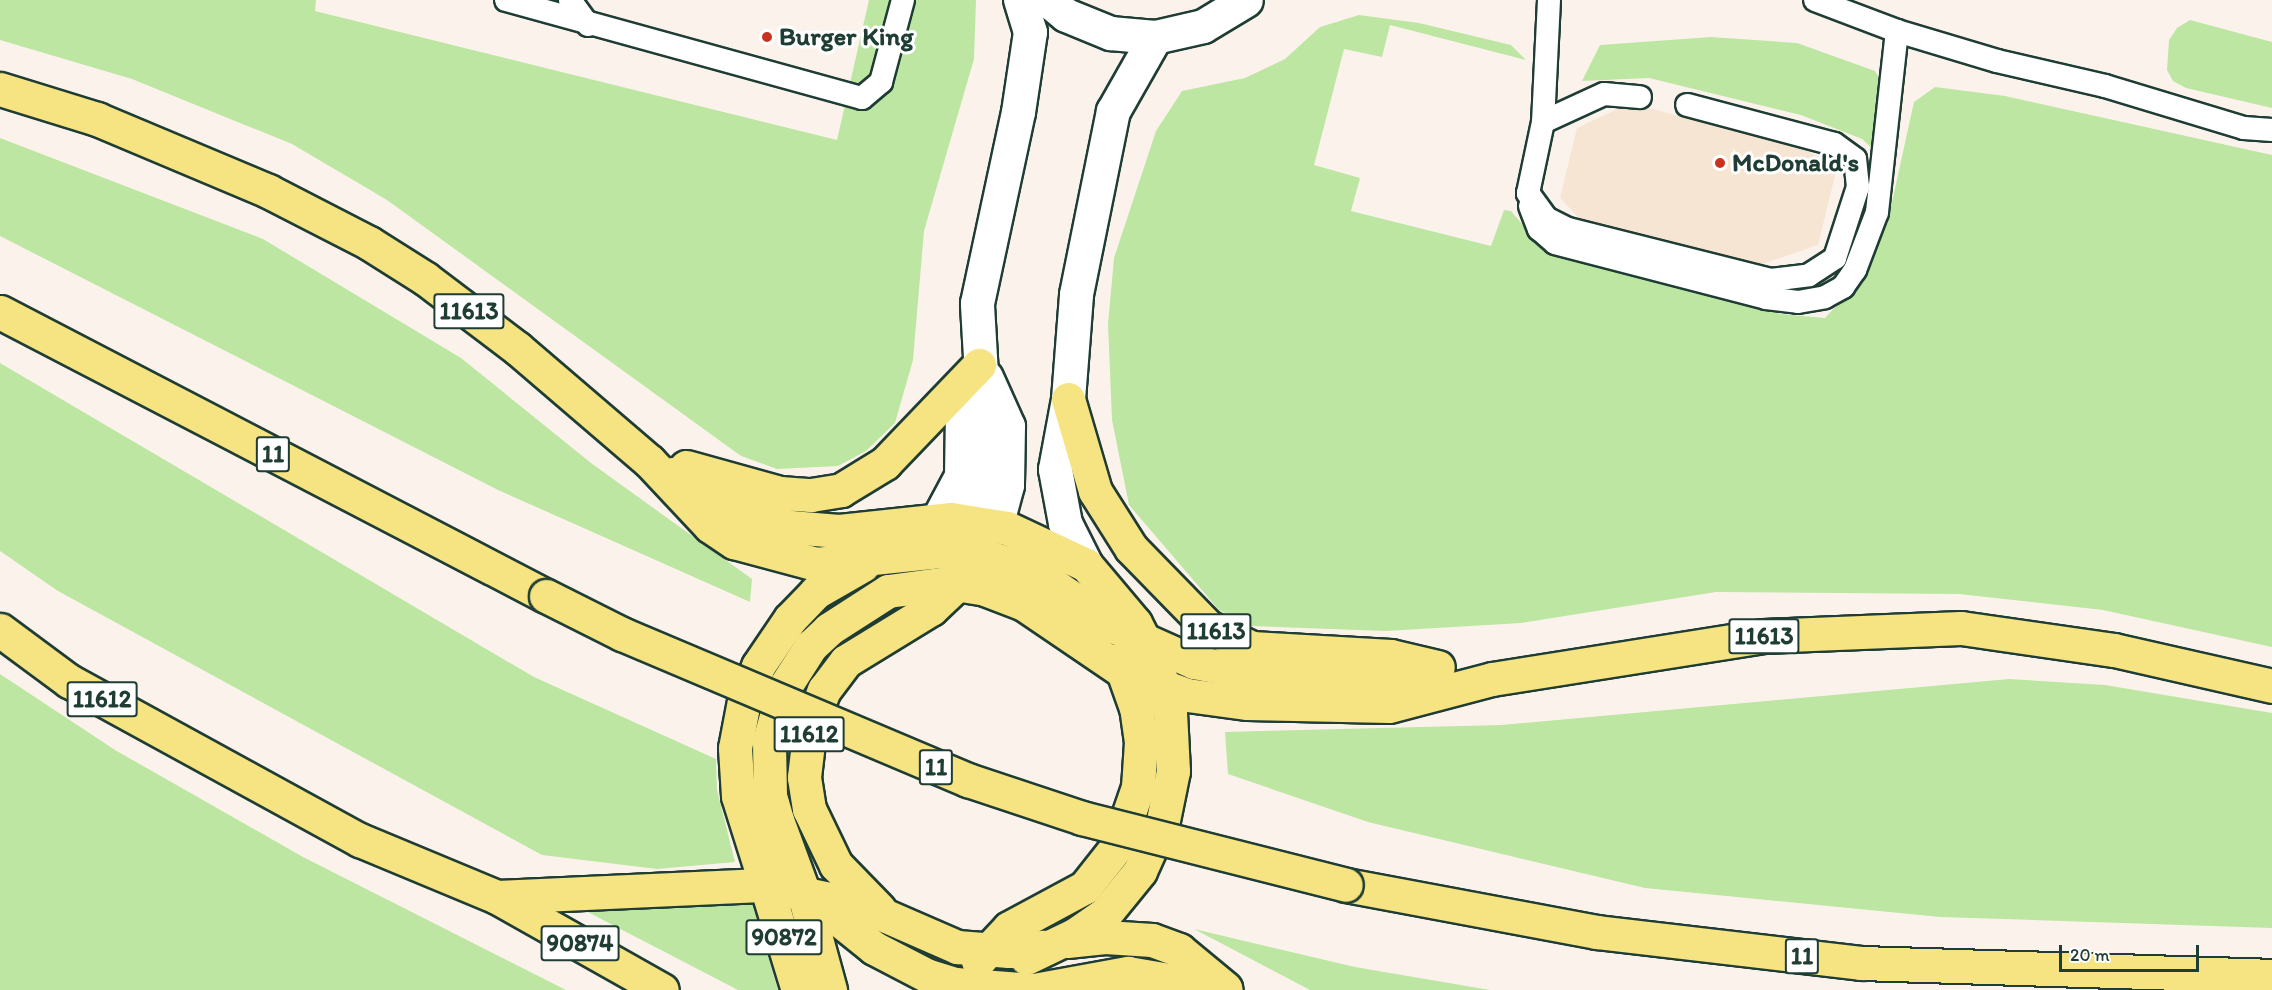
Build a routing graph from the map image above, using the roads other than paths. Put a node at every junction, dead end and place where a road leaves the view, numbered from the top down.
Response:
1 (506, 0) edge
2 (570, 0) edge
3 (903, 0) edge
4 (1020, 0) edge
5 (1048, 0) edge
6 (1247, 0) edge
7 (1550, 0) edge
8 (1815, 0) edge
9 (588, 25) junction
10 (1897, 32) junction
11 (1155, 37) junction
12 (0, 89) edge
13 (1640, 97) dead end
14 (1687, 105) dead end
15 (1543, 122) junction
16 (2272, 129) edge
17 (1528, 193) junction
18 (0, 312) edge
19 (979, 365) junction
20 (1068, 399) junction
21 (649, 461) junction
22 (971, 530) junction
23 (948, 551) junction
24 (883, 559) junction
25 (1086, 565) junction
26 (960, 584) junction
27 (899, 589) junction
28 (1079, 602) junction
29 (0, 630) edge
30 (1145, 640) junction
31 (1124, 672) junction
32 (1492, 680) junction
33 (2272, 686) edge
34 (1165, 689) junction
35 (766, 885) junction
36 (803, 891) junction
37 (497, 897) junction
38 (897, 921) junction
39 (1052, 945) junction
40 (986, 951) junction
41 (2272, 976) edge
42 (963, 988) edge
43 (662, 990) edge
44 (798, 990) edge
45 (830, 990) edge
46 (996, 990) edge
47 (1033, 990) edge
48 (1226, 990) edge

1 - 9 lane
2 - 9 lane
3 - 9 lane
4 - 19 street
5 - 11 street
6 - 11 street
7 - 15 lane
8 - 10 lane
10 - 16 lane
10 - 17 lane
11 - 20 street
12 - 21 main road, 11613
13 - 15 lane
14 - 17 lane
15 - 17 lane
18 - 41 main road, 11, bridge
19 - 21 main road
19 - 22 street
19 - 22 street
20 - 25 street
20 - 32 main road, 11613
21 - 22 main road, 11613
21 - 24 main road, 11613
22 - 23 main road, 11612
22 - 24 main road, 11612
22 - 25 main road, 11612
22 - 26 main road, 11612
22 - 28 main road, 11612
23 - 24 main road, 11612
23 - 27 main road, 11612
24 - 35 main road, 11612
25 - 30 main road, 11612
26 - 27 main road, 11612
26 - 31 main road, 11612
26 - 38 main road, 11612
27 - 36 main road, 11612
28 - 30 main road, 11612
28 - 31 main road, 11612
29 - 37 main road, 11612
30 - 32 main road, 11613
30 - 34 main road, 11612
31 - 34 main road, 11612
31 - 40 main road, 11612
32 - 33 main road, 11613
32 - 34 main road, 11613
34 - 39 main road, 11612
35 - 36 main road, 11612
35 - 37 main road, 11612
35 - 44 main road, 90872
36 - 38 main road, 11612
36 - 42 main road, 11612
36 - 45 main road, 90872
37 - 43 main road, 90874
38 - 40 main road, 11612
39 - 40 main road, 11612
39 - 46 main road, 11612
39 - 48 main road, 11612
40 - 42 main road, 11612
42 - 46 main road, 11612
46 - 47 main road, 11612
47 - 48 main road, 11612

